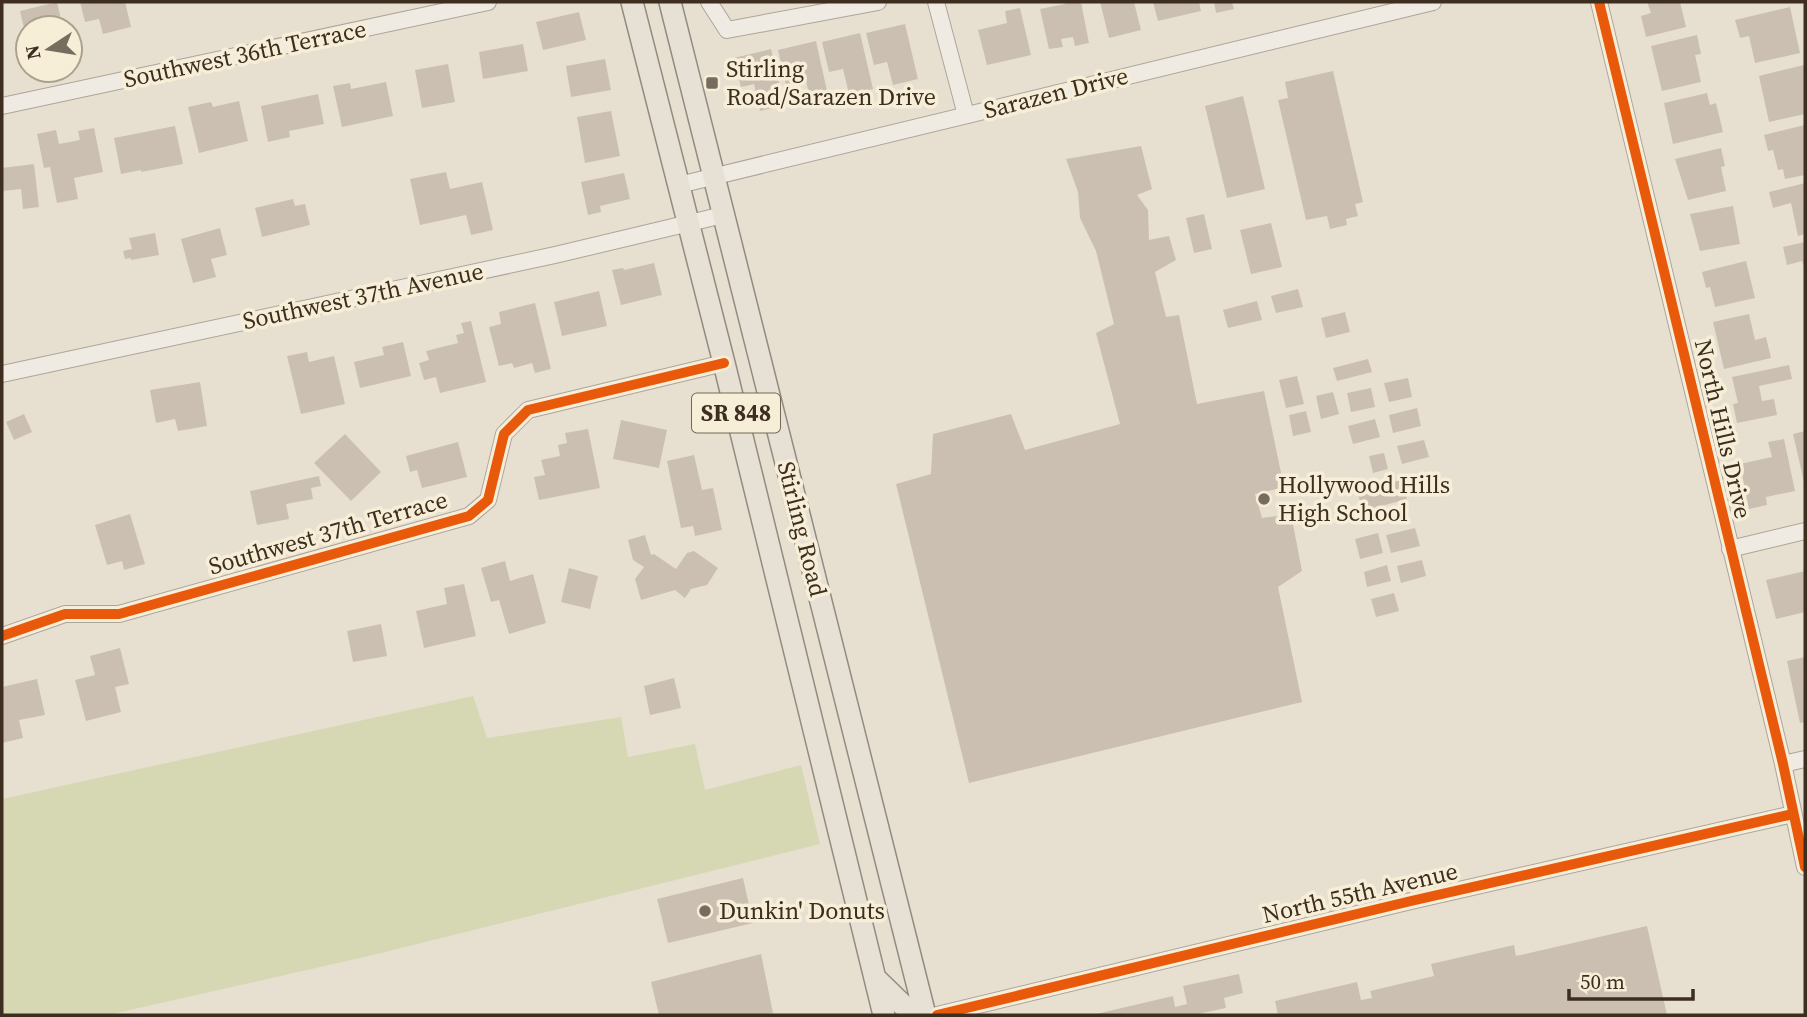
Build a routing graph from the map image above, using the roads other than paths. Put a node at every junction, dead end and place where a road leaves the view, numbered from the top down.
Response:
1 (488, 2) edge
2 (632, 2) edge
3 (670, 2) edge
4 (709, 2) edge
5 (878, 2) edge
6 (936, 2) edge
7 (1433, 2) edge
8 (1599, 2) edge
9 (2, 106) edge
10 (967, 115) junction
11 (714, 177) junction
12 (679, 185) junction
13 (723, 215) junction
14 (689, 224) junction
15 (724, 363) junction
16 (2, 374) edge
17 (1805, 531) edge
18 (1730, 549) junction
19 (2, 636) edge
20 (1805, 759) edge
21 (1783, 764) junction
22 (1793, 814) junction
23 (1805, 867) edge
24 (874, 976) junction
25 (884, 1015) edge
26 (923, 1015) edge
27 (937, 1015) edge

1 - 9 street, Southwest 36th Terrace
2 - 12 main road, Stirling Road / SR 848
3 - 11 main road, Stirling Road / SR 848
4 - 5 street
6 - 10 street
7 - 10 street, Sarazen Drive
8 - 18 street, North Hills Drive
10 - 11 street, Sarazen Drive
11 - 12 street, Sarazen Drive
11 - 13 main road, Stirling Road / SR 848
12 - 14 main road, Stirling Road / SR 848
13 - 14 street, Southwest 37th Avenue
13 - 26 main road, Stirling Road / SR 848
14 - 15 main road, Stirling Road / SR 848
14 - 16 street, Southwest 37th Avenue
15 - 19 street, Southwest 37th Terrace
15 - 24 main road, Stirling Road / SR 848
17 - 18 street
18 - 21 street, North Hills Drive
20 - 21 street
21 - 22 street, North Hills Drive
22 - 23 street, North Hills Drive
22 - 27 street, North 55th Avenue
24 - 25 main road, Stirling Road / SR 848
24 - 26 main road

